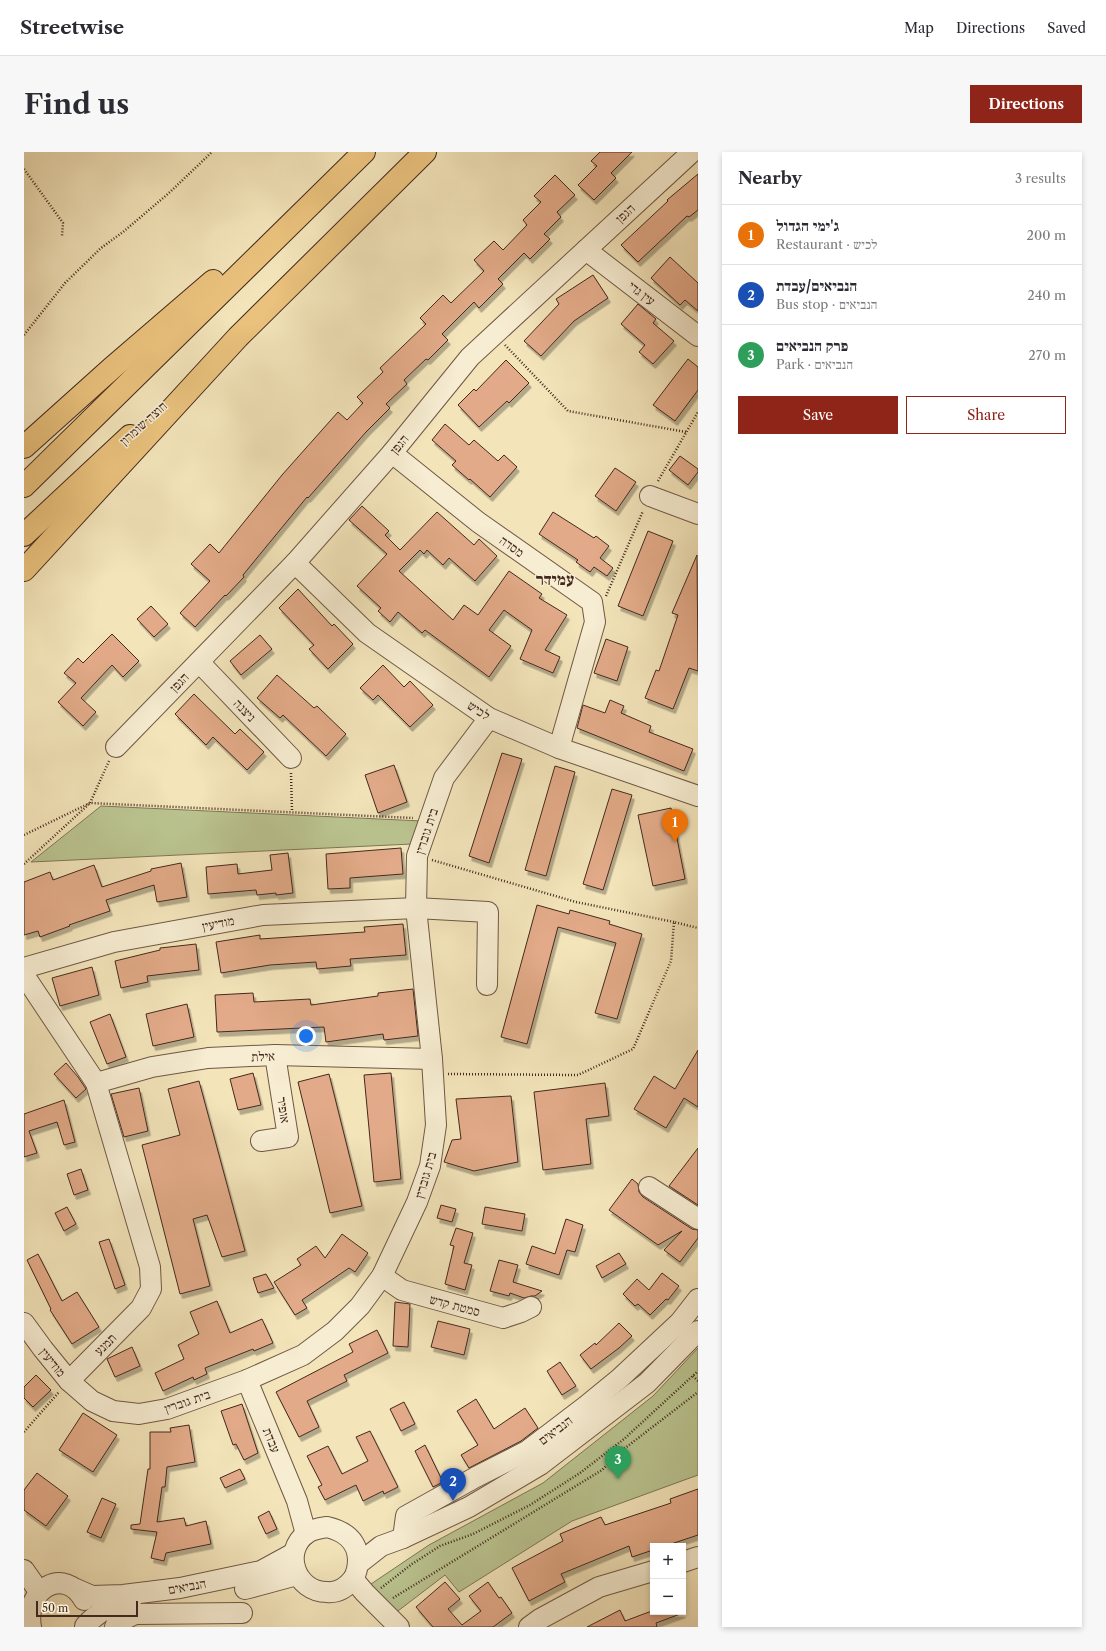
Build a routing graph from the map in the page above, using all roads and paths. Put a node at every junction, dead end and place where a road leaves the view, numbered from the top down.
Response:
1 (212, 152) edge
2 (363, 152) edge
3 (425, 152) edge
4 (692, 152) edge
5 (24, 169) edge
6 (62, 236) dead end
7 (586, 250) junction
8 (24, 335) edge
9 (495, 335) junction
10 (238, 336) junction
11 (698, 336) edge
12 (698, 412) edge
13 (686, 432) junction
14 (24, 447) edge
15 (392, 453) junction
16 (24, 486) edge
17 (650, 496) junction
18 (698, 514) edge
19 (24, 534) edge
20 (296, 563) junction
21 (24, 570) edge
22 (595, 622) junction
23 (199, 662) junction
24 (489, 718) junction
25 (116, 747) joint
26 (559, 748) junction
27 (291, 758) joint
28 (698, 796) edge
29 (90, 803) junction
30 (292, 812) junction
31 (430, 819) junction
32 (24, 835) edge
33 (417, 856) junction
34 (24, 864) edge
35 (416, 908) junction
36 (674, 922) junction
37 (698, 928) edge
38 (24, 968) edge
39 (24, 975) edge
40 (487, 985) dead end
41 (275, 1055) junction
42 (433, 1066) junction
43 (96, 1083) junction
44 (260, 1141) dead end
45 (649, 1187) dead end
46 (698, 1219) edge
47 (382, 1276) junction
48 (698, 1298) edge
49 (531, 1307) dead end
50 (24, 1323) edge
51 (698, 1331) edge
52 (698, 1370) edge
53 (693, 1376) junction
54 (248, 1380) junction
55 (69, 1381) junction
56 (698, 1381) edge
57 (698, 1392) edge
58 (24, 1432) edge
59 (297, 1501) junction
60 (327, 1527) junction
61 (306, 1534) junction
62 (403, 1538) junction
63 (352, 1541) junction
64 (381, 1546) junction
65 (294, 1553) junction
66 (698, 1557) edge
67 (686, 1561) edge
68 (24, 1570) edge
69 (650, 1572) edge
70 (297, 1575) junction
71 (362, 1588) junction
72 (38, 1590) junction
73 (76, 1590) junction
74 (241, 1590) junction
75 (243, 1620) edge
76 (31, 1627) edge
77 (84, 1627) edge
78 (115, 1627) edge
79 (399, 1627) edge
80 (529, 1627) edge

1 - 8 path
2 - 14 highway
2 - 16 highway
3 - 10 highway
4 - 7 street, הגפן
5 - 6 path
7 - 9 street, הגפן
7 - 11 street, עין גדי
9 - 13 path
9 - 15 street, הגפן
10 - 19 highway, חוצה שומרון
10 - 21 highway
12 - 13 path
13 - 17 path
15 - 20 street, הגפן
15 - 22 street, מסדה
17 - 18 street
17 - 22 path
20 - 23 street, הגפן
20 - 24 street, לכיש
22 - 26 street, מסדה
23 - 25 street, הגפן
23 - 27 street, ניצנה
24 - 26 street, לכיש
24 - 31 street, בית גוברין
25 - 29 path
26 - 28 street, לכיש
27 - 30 path
29 - 30 path
29 - 32 path
29 - 34 path
30 - 31 path
31 - 33 street, בית גוברין
33 - 35 street, בית גוברין
33 - 36 path
35 - 38 street, מודיעין
35 - 40 street, מודיעין
35 - 42 street, בית גוברין
36 - 37 path
36 - 42 path
39 - 43 street
41 - 42 street, אילת
41 - 43 street, אילת
41 - 44 street, אופיר
42 - 47 street, בית גוברין
43 - 55 street, תמנע
45 - 46 street
47 - 49 street, סמטת קדש
47 - 54 street, בית גוברין
48 - 62 street, הנביאים
50 - 55 street, מודיעין
51 - 62 street, הנביאים
52 - 53 path
53 - 56 path
53 - 71 path
54 - 55 street, בית גוברין
54 - 59 street, עבדת
55 - 58 path
57 - 71 path
59 - 60 street, עבדת
59 - 61 street, עבדת
60 - 61 street
60 - 63 street
61 - 65 street
62 - 64 street, הנביאים
63 - 64 street, הנביאים
63 - 71 street
64 - 71 street, הנביאים
65 - 70 street
65 - 73 street, הנביאים
66 - 67 street
68 - 72 street
69 - 80 street
70 - 71 street
70 - 74 street, הנביאים
71 - 79 street
72 - 73 street, הנביאים
72 - 76 street
73 - 77 street
74 - 75 street
74 - 77 street, הנביאים
75 - 78 street

